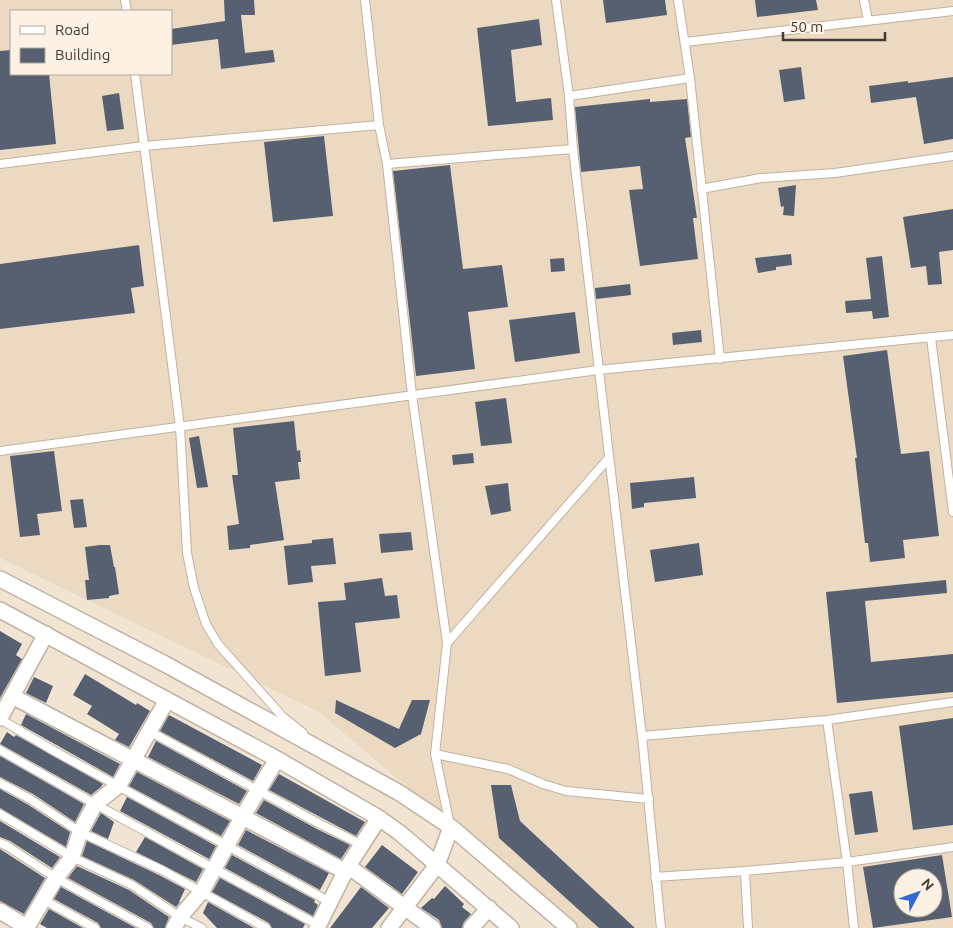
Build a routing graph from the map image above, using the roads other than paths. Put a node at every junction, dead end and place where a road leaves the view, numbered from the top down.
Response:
1 (365, 0) edge
2 (556, 0) edge
3 (678, 0) edge
4 (864, 0) edge
5 (953, 11) edge
6 (868, 20) junction
7 (685, 42) junction
8 (135, 75) edge
9 (690, 78) junction
10 (570, 96) junction
11 (379, 125) junction
12 (144, 146) junction
13 (573, 149) junction
14 (953, 156) edge
15 (0, 164) edge
16 (387, 164) junction
17 (701, 189) junction
18 (953, 335) edge
19 (931, 338) junction
20 (720, 358) junction
21 (598, 370) junction
22 (412, 396) junction
23 (180, 427) junction
24 (0, 451) edge
25 (949, 451) edge
26 (608, 459) junction
27 (953, 512) edge
28 (0, 580) edge
29 (0, 610) edge
30 (46, 634) junction
31 (447, 643) junction
32 (167, 700) junction
33 (953, 702) edge
34 (4, 709) edge
35 (827, 720) junction
36 (149, 731) junction
37 (642, 736) junction
38 (0, 750) edge
39 (435, 754) junction
40 (277, 759) junction
41 (336, 759) junction
42 (133, 760) junction
43 (0, 783) edge
44 (119, 785) junction
45 (259, 790) junction
46 (648, 799) junction
47 (95, 804) junction
48 (0, 814) edge
49 (243, 816) junction
50 (379, 818) junction
51 (451, 827) junction
52 (80, 832) junction
53 (0, 843) edge
54 (227, 845) junction
55 (362, 845) junction
56 (953, 847) edge
57 (72, 857) junction
58 (847, 862) junction
59 (436, 866) junction
60 (214, 868) junction
61 (347, 869) junction
62 (745, 871) junction
63 (655, 877) junction
64 (56, 878) junction
65 (202, 891) junction
66 (44, 900) junction
67 (330, 902) junction
68 (403, 908) junction
69 (489, 908) junction
70 (0, 911) edge
71 (177, 923) edge
72 (317, 926) edge
73 (27, 928) edge
74 (95, 928) edge
75 (148, 928) edge
76 (202, 928) edge
77 (266, 928) edge
78 (389, 928) edge
79 (433, 928) edge
80 (471, 928) edge
81 (512, 928) edge
82 (569, 928) edge
83 (661, 928) edge
84 (748, 928) edge
85 (854, 928) edge

1 - 11 lane
2 - 10 lane
3 - 7 lane
4 - 6 lane
5 - 6 lane
6 - 7 lane
7 - 9 lane
8 - 12 lane
9 - 10 lane
9 - 17 lane
10 - 13 lane
11 - 12 lane
11 - 16 lane
12 - 15 lane
12 - 23 lane
13 - 16 lane
13 - 21 lane
14 - 17 lane
16 - 22 lane
17 - 20 lane
18 - 19 lane
19 - 20 lane
19 - 25 lane
20 - 21 lane
21 - 22 lane
21 - 26 lane
22 - 23 lane
22 - 31 lane
23 - 24 lane
23 - 41 lane
25 - 27 lane
26 - 31 lane
26 - 37 lane
28 - 41 street
29 - 30 street
30 - 32 street
30 - 34 street
31 - 39 lane
32 - 36 street
32 - 40 street
33 - 35 lane
34 - 42 street
34 - 44 lane
35 - 37 lane
35 - 58 lane
36 - 42 street
36 - 45 lane
37 - 46 lane
38 - 47 lane
39 - 46 lane
39 - 51 lane
40 - 45 street
40 - 50 street
41 - 51 street
42 - 44 street
42 - 49 street
43 - 52 lane
44 - 47 street
44 - 54 lane
45 - 49 street
45 - 55 lane
46 - 63 lane
47 - 52 street
47 - 60 lane
48 - 57 lane
49 - 54 street
49 - 61 street
50 - 55 street
50 - 59 street
51 - 59 street
51 - 82 street
52 - 57 street
52 - 65 lane
53 - 64 lane
54 - 60 street
54 - 67 lane
55 - 61 street
56 - 58 lane
57 - 64 street
57 - 71 lane
58 - 62 lane
58 - 85 lane
59 - 68 street
59 - 69 street
60 - 65 street
60 - 72 lane
61 - 67 street
61 - 68 street
62 - 63 lane
62 - 84 lane
63 - 83 lane
64 - 66 street
64 - 75 lane
65 - 71 street
65 - 77 lane
66 - 73 street
66 - 74 lane
67 - 72 street
68 - 78 street
68 - 79 street
69 - 80 street
69 - 81 street
70 - 73 street
71 - 76 lane

